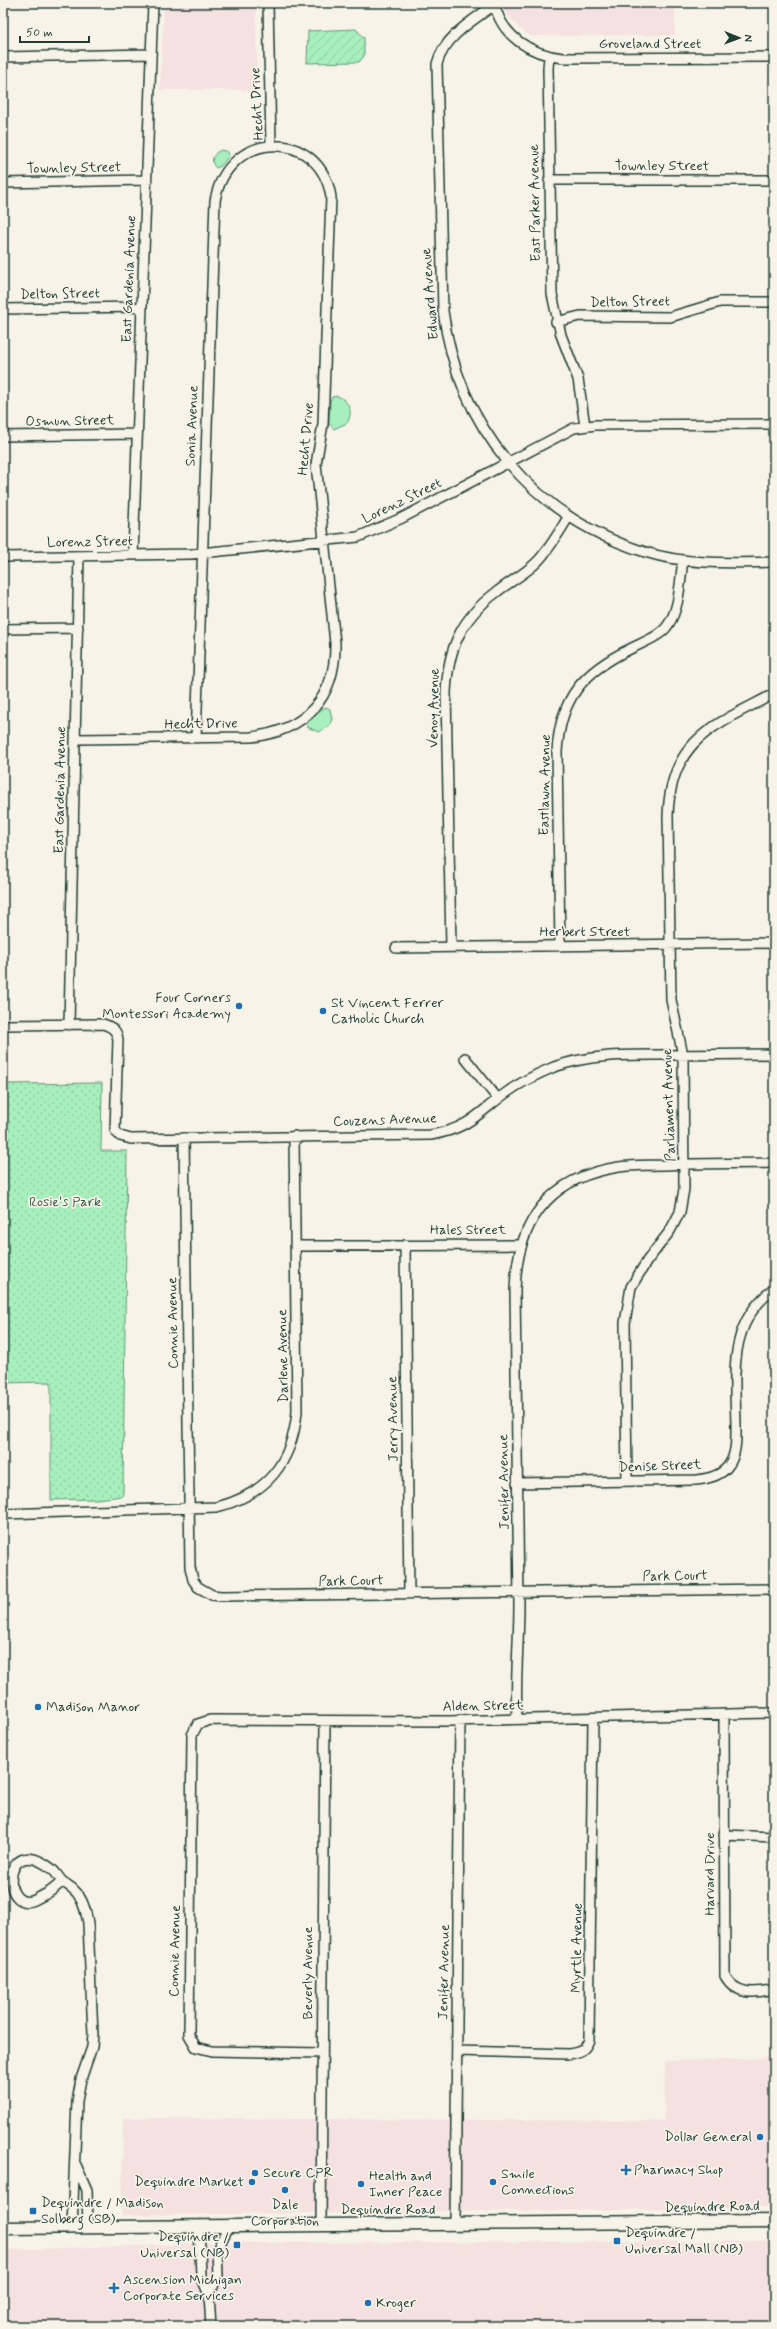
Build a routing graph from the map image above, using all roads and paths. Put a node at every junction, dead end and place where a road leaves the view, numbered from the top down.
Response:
1 (153, 3) edge
2 (268, 3) edge
3 (494, 4) edge
4 (151, 54) junction
5 (3, 56) edge
6 (549, 57) junction
7 (774, 57) edge
8 (271, 145) junction
9 (146, 180) junction
10 (549, 180) junction
11 (774, 180) edge
12 (3, 183) edge
13 (774, 302) edge
14 (142, 307) junction
15 (3, 309) edge
16 (556, 322) junction
17 (774, 424) edge
18 (584, 426) junction
19 (137, 434) junction
20 (3, 436) edge
21 (507, 462) junction
22 (569, 516) junction
23 (324, 541) junction
24 (202, 553) junction
25 (133, 555) junction
26 (79, 556) junction
27 (3, 557) edge
28 (683, 560) junction
29 (774, 562) edge
30 (78, 628) junction
31 (3, 629) edge
32 (774, 694) edge
33 (196, 738) junction
34 (75, 739) junction
35 (774, 944) edge
36 (670, 945) junction
37 (560, 946) junction
38 (450, 947) junction
39 (396, 948) dead end
40 (3, 1025) edge
41 (69, 1025) junction
42 (774, 1054) edge
43 (683, 1055) junction
44 (465, 1058) dead end
45 (498, 1099) junction
46 (294, 1136) junction
47 (184, 1138) junction
48 (774, 1163) edge
49 (685, 1164) junction
50 (405, 1245) junction
51 (520, 1245) junction
52 (296, 1246) junction
53 (774, 1289) edge
54 (628, 1481) junction
55 (518, 1483) junction
56 (189, 1509) junction
57 (3, 1514) edge
58 (774, 1589) edge
59 (519, 1592) junction
60 (409, 1594) junction
61 (774, 1713) edge
62 (724, 1715) junction
63 (593, 1718) junction
64 (517, 1719) junction
65 (460, 1720) junction
66 (325, 1721) junction
67 (194, 1727) joint
68 (724, 1835) junction
69 (774, 1837) edge
70 (62, 1881) junction
71 (774, 1989) edge
72 (322, 2052) junction
73 (457, 2052) junction
74 (75, 2162) junction
75 (774, 2221) edge
76 (455, 2224) junction
77 (321, 2225) junction
78 (198, 2226) junction
79 (229, 2226) junction
80 (3, 2228) edge
81 (72, 2228) junction
82 (88, 2228) junction
83 (210, 2295) junction
84 (211, 2326) edge

1 - 4 street, East Gardenia Avenue
2 - 8 street, Hecht Drive
3 - 6 street
3 - 21 street, Edward Avenue
4 - 5 street
4 - 9 street, East Gardenia Avenue
6 - 7 street, Groveland Street
6 - 10 street, East Parker Avenue
8 - 23 street, Hecht Drive
8 - 24 street, Sonia Avenue
9 - 12 street, Townley Street
9 - 14 street, East Gardenia Avenue
10 - 11 street, Townley Street
10 - 16 street, East Parker Avenue
13 - 16 street, Delton Street
14 - 15 street, Delton Street
14 - 19 street, East Gardenia Avenue
16 - 18 street, East Parker Avenue
17 - 18 street, Lorenz Street
18 - 21 street, Lorenz Street
19 - 20 street, Osmun Street
19 - 25 street, East Gardenia Avenue
21 - 22 street, Edward Avenue
21 - 23 street, Lorenz Street
22 - 28 street, Edward Avenue
22 - 38 street, Venoy Avenue
23 - 24 street, Lorenz Street
23 - 33 street, Hecht Drive
24 - 25 street, Lorenz Street
24 - 33 street, Sonia Avenue
25 - 26 street, Lorenz Street
26 - 27 street, Lorenz Street
26 - 30 street, East Gardenia Avenue
28 - 29 street, Edward Avenue
28 - 37 street, Eastlawn Avenue
30 - 31 street
30 - 34 street, East Gardenia Avenue
32 - 36 street, Parliament Avenue
33 - 34 street, Hecht Drive
34 - 41 street, East Gardenia Avenue
35 - 36 street, Herbert Street
36 - 37 street, Herbert Street
36 - 43 street, Parliament Avenue
37 - 38 street, Herbert Street
38 - 39 street, Herbert Street
40 - 41 street
41 - 47 street, Couzens Avenue
42 - 43 street, Couzens Avenue
43 - 45 street, Couzens Avenue
43 - 49 street, Parliament Avenue
44 - 45 street
45 - 46 street, Couzens Avenue
46 - 47 street, Couzens Avenue
46 - 52 street, Darlene Avenue
47 - 56 street, Connie Avenue
48 - 49 street, Hales Street
49 - 51 street, Hales Street
49 - 54 street, Parliament Avenue
50 - 51 street, Hales Street
50 - 52 street, Hales Street
50 - 60 street, Jerry Avenue
51 - 55 street, Jenifer Avenue
52 - 56 street, Darlene Avenue
53 - 54 street, Denise Street
54 - 55 street, Denise Street
55 - 59 street, Jenifer Avenue
56 - 57 street
56 - 60 street, Park Court
58 - 59 street, Park Court
59 - 60 street, Park Court
59 - 64 street, Jenifer Avenue
61 - 62 street, Alden Street
62 - 63 street, Alden Street
62 - 68 street, Harvard Drive
63 - 64 street, Alden Street
63 - 73 street, Myrtle Avenue
64 - 65 street, Alden Street
65 - 66 street, Alden Street
65 - 73 street, Jenifer Avenue
66 - 67 street, Alden Street
66 - 72 street, Beverly Avenue
67 - 72 street, Connie Avenue
68 - 69 street
68 - 71 street, Harvard Drive
70 - 70 street
70 - 74 street
72 - 77 street, Beverly Avenue
73 - 76 street, Jenifer Avenue
74 - 81 street
74 - 82 street
75 - 76 main road, Dequindre Road
76 - 77 main road, Dequindre Road
77 - 79 main road, Dequindre Road
78 - 79 main road, Dequindre Road
78 - 82 main road, Dequindre Road
78 - 83 street
79 - 83 street
80 - 81 main road, Dequindre Road
81 - 82 main road, Dequindre Road
83 - 84 street

